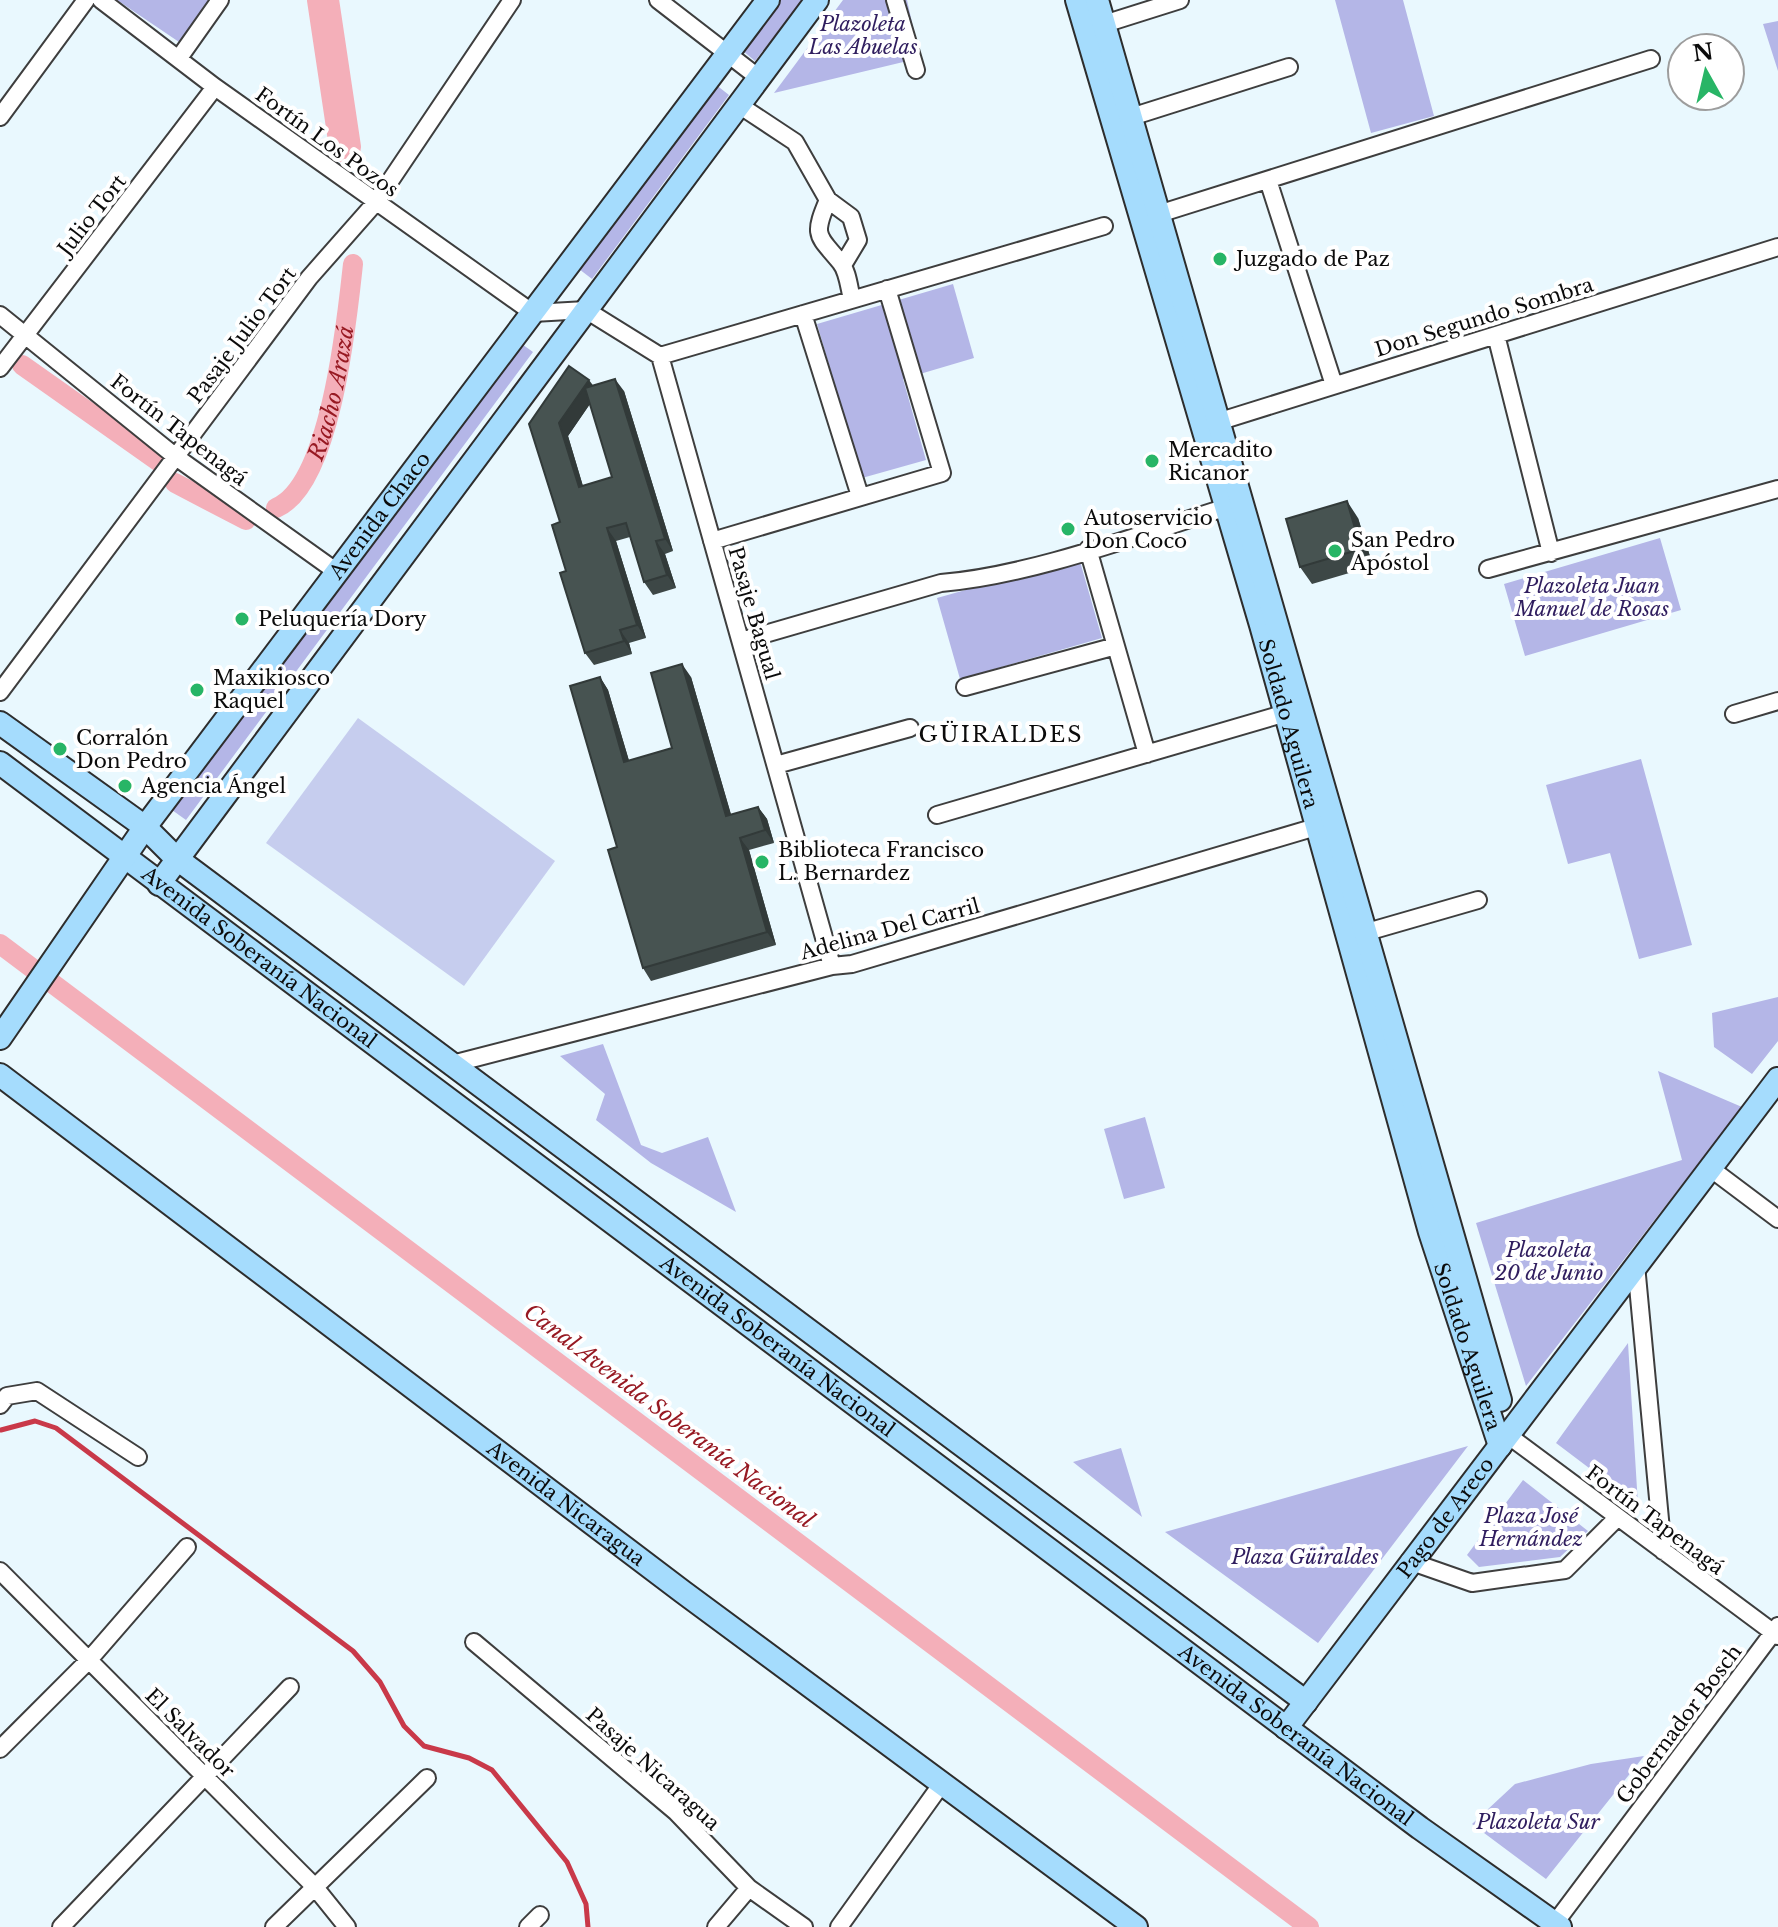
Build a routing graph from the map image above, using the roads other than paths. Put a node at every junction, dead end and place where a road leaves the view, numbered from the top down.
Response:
1 (86, 0) edge
2 (101, 0) edge
3 (220, 0) edge
4 (512, 0) edge
5 (658, 0) edge
6 (768, 0) edge
7 (817, 0) edge
8 (895, 0) edge
9 (1077, 0) edge
10 (1097, 0) edge
11 (1180, 0) edge
12 (1104, 24) junction
13 (727, 54) junction
14 (179, 58) junction
15 (1651, 59) dead end
16 (1289, 67) dead end
17 (916, 70) dead end
18 (759, 78) junction
19 (215, 87) junction
20 (739, 105) junction
21 (0, 117) edge
22 (1131, 117) junction
23 (1268, 180) junction
24 (828, 200) junction
25 (376, 202) junction
26 (1149, 216) junction
27 (1104, 226) dead end
28 (1778, 247) edge
29 (843, 265) junction
30 (887, 289) junction
31 (852, 299) junction
32 (586, 310) junction
33 (533, 313) junction
34 (803, 314) junction
35 (0, 315) edge
36 (25, 334) junction
37 (1496, 335) junction
38 (660, 356) junction
39 (0, 368) edge
40 (1334, 385) junction
41 (1210, 424) junction
42 (176, 457) junction
43 (1778, 489) edge
44 (860, 496) junction
45 (1224, 508) junction
46 (712, 541) junction
47 (1088, 549) junction
48 (1551, 553) junction
49 (1488, 569) dead end
50 (337, 572) junction
51 (1273, 639) junction
52 (741, 641) junction
53 (1116, 646) junction
54 (965, 687) dead end
55 (0, 692) edge
56 (1778, 701) edge
57 (1286, 713) junction
58 (1734, 714) dead end
59 (0, 723) edge
60 (910, 728) dead end
61 (1147, 754) junction
62 (0, 763) edge
63 (776, 765) junction
64 (937, 815) dead end
65 (1326, 824) junction
66 (145, 827) junction
67 (127, 857) junction
68 (176, 858) junction
69 (159, 884) junction
70 (1478, 900) dead end
71 (1367, 932) junction
72 (832, 966) junction
73 (0, 1038) edge
74 (452, 1064) junction
75 (0, 1075) edge
76 (1778, 1079) edge
77 (1710, 1168) junction
78 (1778, 1219) edge
79 (1636, 1265) junction
80 (0, 1405) edge
81 (1504, 1441) junction
82 (138, 1457) dead end
83 (1618, 1517) junction
84 (187, 1547) dead end
85 (1663, 1551) junction
86 (1409, 1561) junction
87 (0, 1571) edge
88 (1776, 1632) edge
89 (474, 1642) dead end
90 (88, 1661) junction
91 (290, 1687) dead end
92 (1306, 1702) junction
93 (1286, 1728) junction
94 (0, 1749) edge
95 (205, 1776) junction
96 (427, 1778) dead end
97 (943, 1782) junction
98 (314, 1886) junction
99 (749, 1888) junction
100 (1557, 1925) edge
101 (61, 1927) edge
102 (274, 1927) edge
103 (347, 1927) edge
104 (716, 1927) edge
105 (804, 1927) edge
106 (839, 1927) edge
107 (1136, 1927) edge

1 - 21 street
2 - 14 street, Fortín Los Pozos
3 - 14 street
4 - 25 street, Pasaje Julio Tort
5 - 13 street
6 - 13 main road, Avenida Chaco
7 - 18 main road, Avenida Chaco
8 - 17 street
9 - 26 main road, Soldado Aguilera
10 - 12 main road, Soldado Aguilera
11 - 12 street
12 - 22 main road, Soldado Aguilera
13 - 18 street
13 - 33 main road, Avenida Chaco
14 - 19 street, Fortín Los Pozos
15 - 23 street
16 - 22 street
18 - 20 main road, Avenida Chaco
19 - 25 street, Fortín Los Pozos
19 - 36 street, Julio Tort
20 - 24 street
20 - 32 main road, Avenida Chaco
22 - 26 main road, Soldado Aguilera
23 - 26 street
23 - 40 street
24 - 29 street
24 - 29 street
25 - 33 street, Fortín Los Pozos
25 - 42 street, Pasaje Julio Tort
26 - 41 main road, Soldado Aguilera
27 - 30 street
28 - 37 street, Don Segundo Sombra
29 - 31 street
30 - 31 street
30 - 44 street
31 - 34 street
32 - 33 street
32 - 38 street
32 - 68 main road, Avenida Chaco
33 - 50 main road, Avenida Chaco
34 - 38 street
34 - 44 street
35 - 36 street, Fortín Tapenagá
36 - 39 street, Julio Tort
36 - 42 street, Fortín Tapenagá
37 - 40 street, Don Segundo Sombra
37 - 48 street
38 - 46 street, Pasaje Bagual
40 - 41 street, Don Segundo Sombra
41 - 45 main road, Soldado Aguilera
41 - 51 main road, Soldado Aguilera
42 - 50 street, Fortín Tapenagá
42 - 55 street, Pasaje Julio Tort
43 - 48 street
44 - 46 street
45 - 47 street
45 - 51 main road, Soldado Aguilera
46 - 52 street, Pasaje Bagual
47 - 52 street
47 - 53 street
48 - 49 street
50 - 66 main road, Avenida Chaco
51 - 57 main road, Soldado Aguilera
51 - 65 main road, Soldado Aguilera
52 - 63 street, Pasaje Bagual
53 - 54 street
53 - 61 street
56 - 58 street
57 - 61 street
57 - 65 main road, Soldado Aguilera
59 - 66 main road, Avenida Soberanía Nacional
60 - 63 street
61 - 64 street
62 - 67 main road, Avenida Soberanía Nacional
63 - 72 street, Pasaje Bagual
65 - 71 main road, Soldado Aguilera
65 - 72 street, Adelina Del Carril
65 - 81 main road, Soldado Aguilera
66 - 67 main road, Avenida Chaco
66 - 68 main road, Avenida Soberanía Nacional
67 - 69 main road, Avenida Soberanía Nacional
67 - 73 main road, Avenida Chaco
68 - 69 main road, Avenida Chaco
68 - 74 main road, Avenida Soberanía Nacional
69 - 93 main road, Avenida Soberanía Nacional
70 - 71 street
71 - 81 main road, Soldado Aguilera
72 - 74 street, Adelina Del Carril
74 - 92 main road, Avenida Soberanía Nacional
75 - 97 main road, Avenida Nicaragua
76 - 77 main road, Pago de Areco
77 - 78 street
77 - 79 main road, Pago de Areco
79 - 81 main road, Pago de Areco
79 - 85 street
80 - 82 street
81 - 83 street, Fortín Tapenagá
81 - 86 main road, Pago de Areco
83 - 85 street, Fortín Tapenagá
83 - 86 street
84 - 90 street
85 - 88 street, Fortín Tapenagá
86 - 92 main road, Pago de Areco
87 - 90 street, El Salvador
88 - 100 street, Gobernador Bosch
89 - 99 street, Pasaje Nicaragua
90 - 94 street
90 - 95 street, El Salvador
91 - 95 street
92 - 93 main road, Pago de Areco
93 - 100 main road, Avenida Soberanía Nacional
95 - 98 street, El Salvador
95 - 101 street
96 - 98 street
97 - 106 street
97 - 107 main road, Avenida Nicaragua
98 - 102 street
98 - 103 street, El Salvador
99 - 104 street
99 - 105 street, Pasaje Nicaragua

